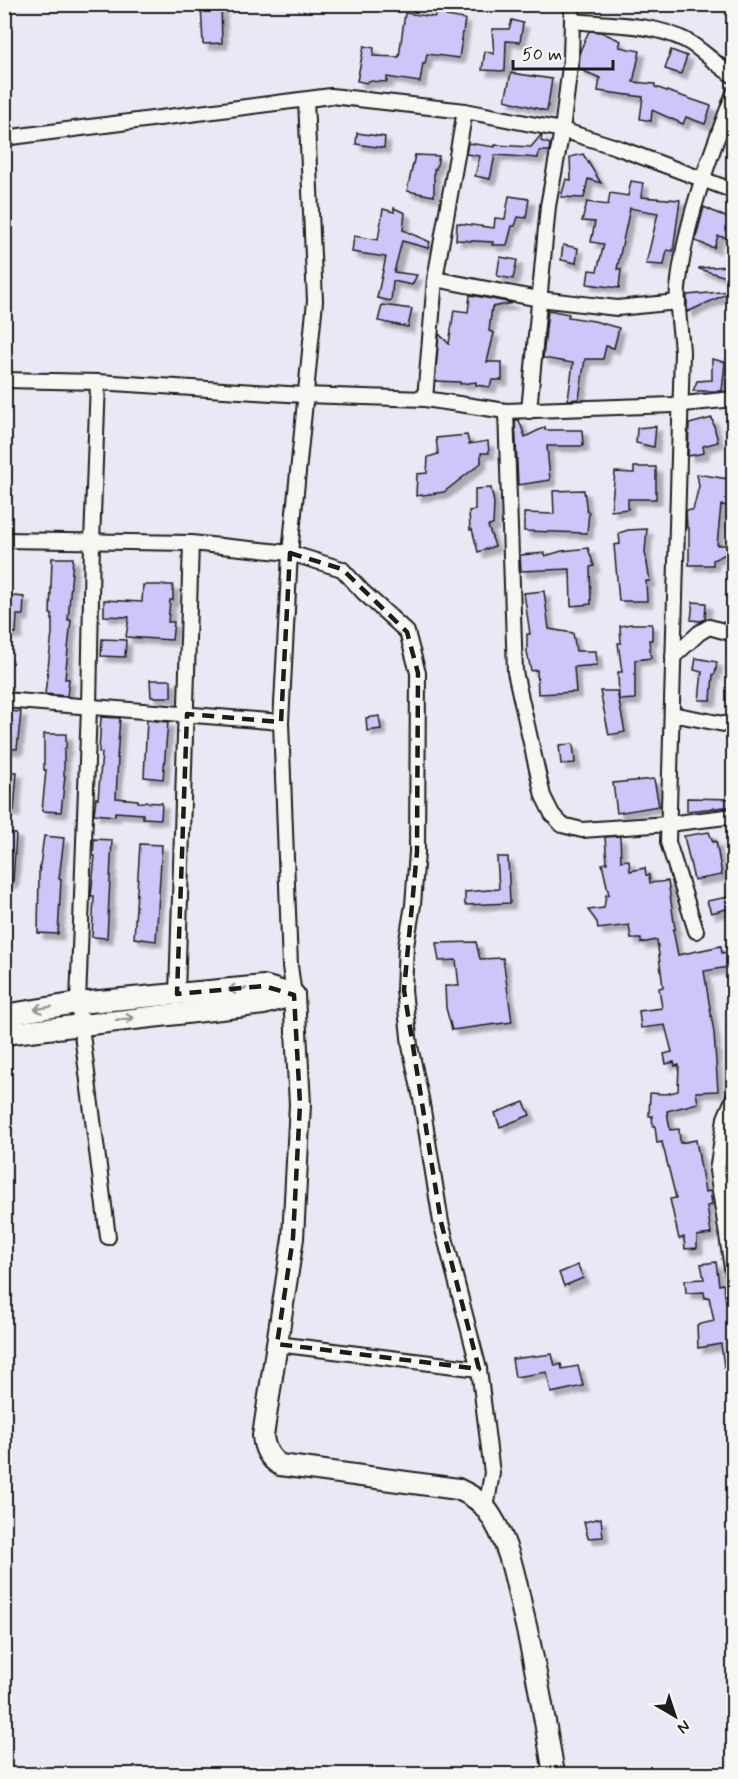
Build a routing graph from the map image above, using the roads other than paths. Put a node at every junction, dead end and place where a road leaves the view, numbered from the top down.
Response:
1 (572, 4) edge
2 (572, 21) junction
3 (734, 76) edge
4 (734, 93) edge
5 (306, 100) junction
6 (465, 111) junction
7 (562, 130) junction
8 (4, 138) edge
9 (701, 180) junction
10 (734, 191) edge
11 (435, 279) junction
12 (539, 299) junction
13 (678, 302) junction
14 (4, 380) edge
15 (98, 382) junction
16 (304, 395) junction
17 (425, 399) junction
18 (734, 399) edge
19 (681, 404) junction
20 (506, 411) junction
21 (529, 411) junction
22 (4, 540) edge
23 (92, 542) junction
24 (191, 543) junction
25 (290, 553) junction
26 (734, 634) edge
27 (673, 657) junction
28 (4, 700) edge
29 (89, 708) junction
30 (187, 714) junction
31 (672, 714) junction
32 (280, 722) junction
33 (734, 726) edge
34 (734, 816) edge
35 (668, 824) junction
36 (696, 931) dead end
37 (177, 994) junction
38 (294, 995) junction
39 (78, 1003) junction
40 (4, 1015) edge
41 (80, 1024) junction
42 (4, 1034) edge
43 (734, 1097) edge
44 (108, 1237) dead end
45 (734, 1281) edge
46 (277, 1344) junction
47 (479, 1369) junction
48 (486, 1508) junction
49 (554, 1774) edge

1 - 2 street
2 - 3 street
2 - 7 street
4 - 9 street
5 - 6 street
5 - 8 street
5 - 16 street
6 - 7 street
6 - 11 street
7 - 9 street
7 - 12 street
9 - 10 street
9 - 13 street
11 - 12 street
11 - 17 street
12 - 13 street
12 - 21 street
13 - 19 street
14 - 15 street
15 - 16 street
15 - 23 street
16 - 17 street
16 - 25 street
17 - 20 street
18 - 19 street
19 - 21 street
19 - 27 street
20 - 21 street
20 - 35 street
22 - 23 street
23 - 24 street
23 - 29 street
24 - 25 street
24 - 30 street
25 - 32 street
25 - 47 street
26 - 27 street
27 - 31 street
28 - 29 street
29 - 30 street
29 - 39 street
30 - 32 street
30 - 37 street
31 - 33 street
31 - 35 street
32 - 38 street
34 - 35 street
35 - 36 street
38 -> 37 main road
37 - 39 main road
41 -> 38 main road
38 - 46 main road
39 -> 40 main road
39 - 41 street
41 - 42 main road
41 - 44 street
43 - 45 street
46 - 47 street
46 - 48 main road
47 - 48 street
48 - 49 main road

